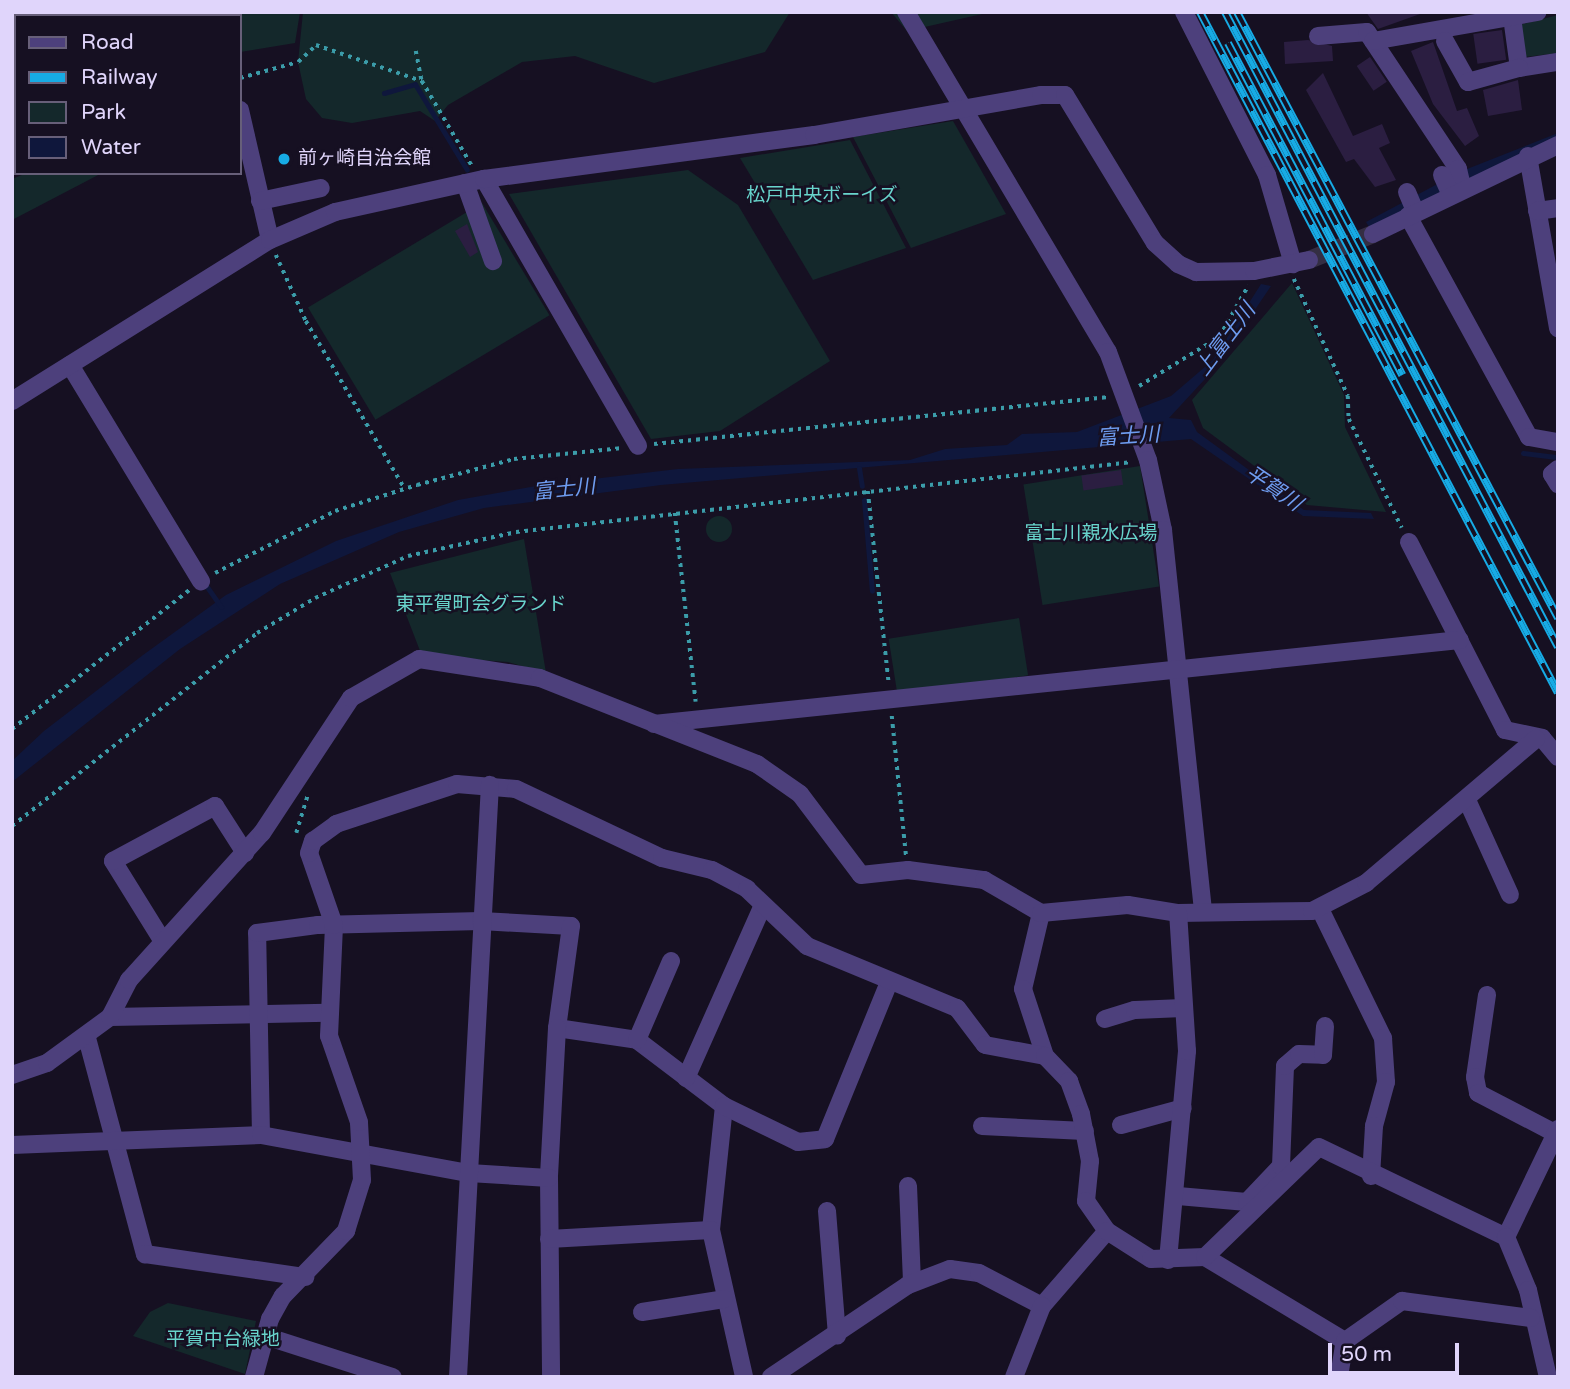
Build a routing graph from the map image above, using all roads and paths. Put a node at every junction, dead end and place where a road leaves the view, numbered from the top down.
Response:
1 (906, 12) edge
2 (1184, 12) edge
3 (1537, 12) edge
4 (1512, 16) junction
5 (1440, 26) edge
6 (1318, 36) dead end
7 (1373, 41) junction
8 (416, 51) dead end
9 (1558, 62) edge
10 (1520, 68) junction
11 (242, 77) edge
12 (422, 81) junction
13 (962, 110) junction
14 (242, 119) edge
15 (1558, 145) edge
16 (1528, 156) junction
17 (476, 180) junction
18 (1452, 183) junction
19 (321, 188) dead end
20 (1407, 192) dead end
21 (260, 201) junction
22 (1558, 208) edge
23 (1537, 211) junction
24 (1412, 213) junction
25 (1373, 234) tunnel mouth
26 (270, 240) junction
27 (493, 261) dead end
28 (1552, 261) edge
29 (1297, 263) junction
30 (1254, 271) junction
31 (1558, 328) edge
32 (70, 365) junction
33 (1124, 392) junction
34 (12, 401) edge
35 (1558, 442) edge
36 (638, 446) junction
37 (1148, 460) junction
38 (405, 489) junction
39 (868, 491) junction
40 (675, 513) junction
41 (1399, 522) dead end
42 (1409, 542) dead end
43 (201, 581) junction
44 (1460, 640) junction
45 (1178, 669) junction
46 (890, 698) junction
47 (697, 717) junction
48 (650, 725) junction
49 (12, 729) edge
50 (1536, 739) junction
51 (1558, 757) edge
52 (490, 785) junction
53 (311, 786) dead end
54 (1467, 800) junction
55 (12, 826) edge
56 (245, 853) junction
57 (309, 853) junction
58 (908, 870) junction
59 (1510, 895) dead end
60 (762, 907) junction
61 (1320, 909) junction
62 (1203, 910) junction
63 (1041, 913) junction
64 (1178, 913) junction
65 (481, 921) junction
66 (334, 925) junction
67 (162, 940) junction
68 (671, 961) dead end
69 (889, 982) junction
70 (1486, 995) dead end
71 (1183, 1008) junction
72 (327, 1013) junction
73 (110, 1017) junction
74 (259, 1017) junction
75 (1105, 1019) dead end
76 (1325, 1026) dead end
77 (557, 1028) junction
78 (87, 1038) junction
79 (637, 1040) junction
80 (1045, 1056) junction
81 (12, 1075) edge
82 (686, 1078) junction
83 (724, 1106) junction
84 (1183, 1108) junction
85 (1121, 1125) dead end
86 (982, 1126) dead end
87 (1085, 1131) junction
88 (1557, 1131) edge
89 (261, 1135) junction
90 (113, 1140) junction
91 (12, 1145) edge
92 (365, 1153) junction
93 (469, 1173) junction
94 (1371, 1176) junction
95 (549, 1178) junction
96 (908, 1186) dead end
97 (1178, 1196) junction
98 (827, 1211) dead end
99 (711, 1230) junction
100 (1107, 1231) junction
101 (1506, 1237) junction
102 (549, 1239) junction
103 (1205, 1257) junction
104 (1168, 1260) junction
105 (305, 1276) junction
106 (912, 1283) junction
107 (724, 1299) junction
108 (1042, 1306) junction
109 (642, 1312) dead end
110 (1531, 1318) junction
111 (265, 1336) junction
112 (836, 1336) junction
113 (1345, 1341) junction
114 (809, 1356) junction
115 (1550, 1367) edge
116 (254, 1377) edge
117 (393, 1377) edge
118 (458, 1377) edge
119 (551, 1377) edge
120 (744, 1377) edge
121 (771, 1377) edge
122 (810, 1377) edge
123 (1014, 1377) edge
124 (1339, 1377) edge

1 - 13 street
2 - 29 street
3 - 4 street
4 - 5 street
4 - 10 street
5 - 7 street
5 - 10 street
6 - 7 street
7 - 18 street
8 - 12 path
9 - 10 street
11 - 12 path
12 - 17 path
13 - 17 street
13 - 30 street
13 - 33 street
14 - 21 street
15 - 16 street
16 - 18 street
16 - 23 street
17 - 26 street
17 - 27 street
17 - 36 street
18 - 24 street
19 - 21 street
20 - 24 street
21 - 26 street
22 - 23 street
23 - 28 street
24 - 25 street
24 - 35 street
26 - 32 street
26 - 38 path
28 - 31 street
29 - 30 street
29 - 41 path
30 - 33 path
32 - 34 street
32 - 43 street
33 - 36 path
33 - 37 street
36 - 38 path
37 - 39 path
37 - 45 street
38 - 43 path
39 - 40 path
39 - 46 path
40 - 47 path
40 - 55 path
42 - 44 street
43 - 49 path
44 - 45 street
44 - 50 street
45 - 46 street
45 - 62 street
46 - 47 street
46 - 58 path
47 - 48 street
48 - 56 street
48 - 58 street
50 - 51 street
50 - 54 street
52 - 57 street
52 - 60 street
52 - 65 street
53 - 57 path
54 - 59 street
54 - 61 street
56 - 67 street
56 - 67 street
57 - 66 street
58 - 63 street
60 - 69 street
60 - 82 street
61 - 62 street
61 - 94 street
62 - 64 street
63 - 64 street
63 - 80 street
64 - 71 street
65 - 66 street
65 - 77 street
65 - 93 street
66 - 72 street
66 - 74 street
67 - 73 street
68 - 79 street
69 - 80 street
69 - 83 street
70 - 88 street
71 - 75 street
71 - 84 street
72 - 74 street
72 - 92 street
73 - 74 street
73 - 78 street
74 - 89 street
76 - 97 street
77 - 79 street
77 - 95 street
78 - 81 street
78 - 90 street
79 - 82 street
80 - 87 street
82 - 83 street
83 - 99 street
84 - 85 street
84 - 97 street
86 - 87 street
87 - 100 street
88 - 101 street
89 - 90 street
89 - 92 street
90 - 91 street
90 - 105 street
92 - 93 street
92 - 105 street
93 - 95 street
93 - 118 street
94 - 101 street
94 - 103 street
95 - 102 street
96 - 106 street
97 - 104 street
98 - 112 street
99 - 102 street
99 - 107 street
100 - 104 street
100 - 108 street
101 - 110 street
102 - 119 street
103 - 104 street
103 - 113 street
105 - 111 street
106 - 108 street
106 - 112 street
107 - 109 street
107 - 120 street
108 - 123 street
110 - 113 street
110 - 115 street
111 - 116 street
111 - 117 street
112 - 114 street
113 - 124 street
114 - 121 street
114 - 122 street

